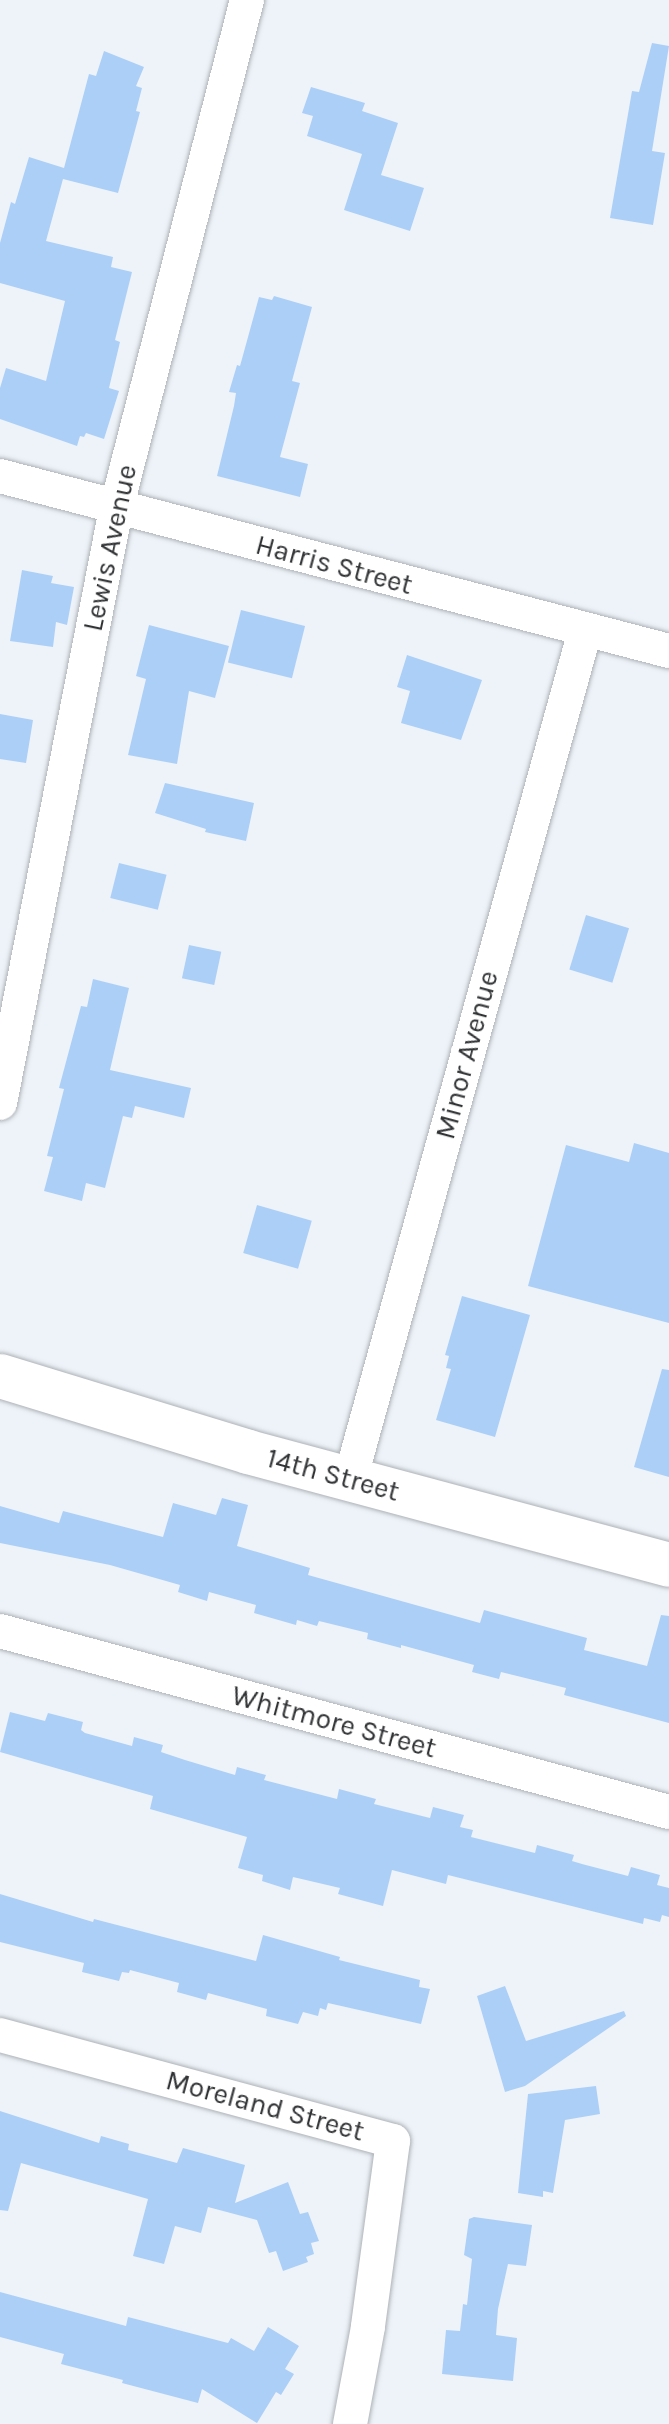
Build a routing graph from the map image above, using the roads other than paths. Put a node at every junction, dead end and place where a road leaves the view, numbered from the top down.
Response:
1 (247, 0) edge
2 (0, 476) edge
3 (116, 509) junction
4 (585, 631) junction
5 (669, 651) edge
6 (0, 1103) edge
7 (0, 1376) edge
8 (350, 1480) junction
9 (669, 1565) edge
10 (0, 1631) edge
11 (669, 1812) edge
12 (0, 2035) edge
13 (350, 2424) edge

1 - 3 street, Lewis Avenue
2 - 3 street, Harris Street
3 - 4 street, Harris Street
3 - 6 street, Lewis Avenue
4 - 5 street, Harris Street
4 - 8 street, Minor Avenue
7 - 8 street, 14th Street
8 - 9 street, 14th Street
10 - 11 street, Whitmore Street
12 - 13 street, Moreland Street

